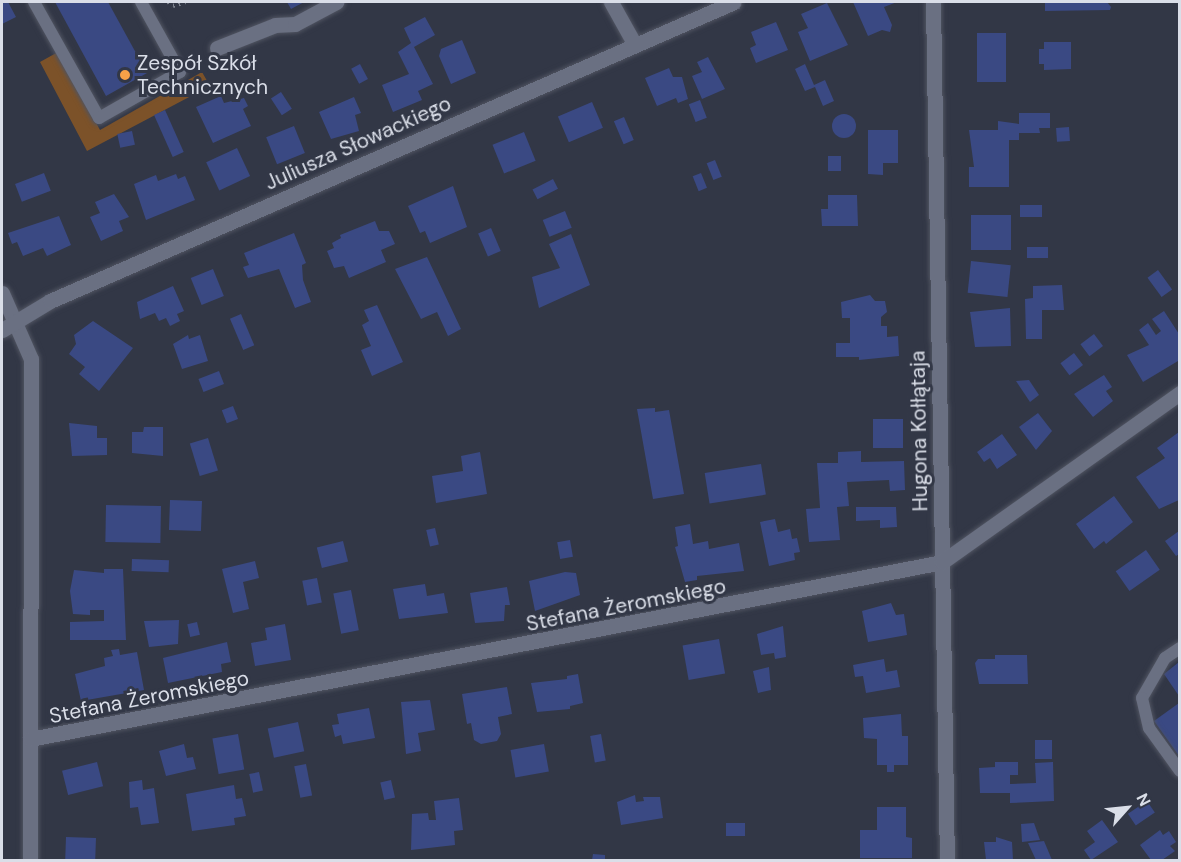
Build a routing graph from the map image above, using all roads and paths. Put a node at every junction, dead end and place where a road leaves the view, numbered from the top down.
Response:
1 (34, 2) edge
2 (141, 2) edge
3 (168, 2) edge
4 (185, 2) edge
5 (336, 2) edge
6 (611, 2) edge
7 (734, 2) edge
8 (933, 2) edge
9 (635, 45) junction
10 (217, 48) dead end
11 (2, 293) edge
12 (15, 321) junction
13 (2, 330) edge
14 (1179, 393) edge
15 (942, 562) junction
16 (1179, 648) edge
17 (30, 740) junction
18 (1179, 771) edge
19 (30, 861) edge
20 (947, 861) edge

1 - 2 lane
3 - 4 path
5 - 10 street
6 - 9 street
7 - 9 street, Juliusza Słowackiego
8 - 15 street, Hugona Kołłątaja
9 - 12 street, Juliusza Słowackiego
11 - 12 street
12 - 13 street, Juliusza Słowackiego
12 - 17 street
14 - 15 street, Stefana Żeromskiego
15 - 17 street, Stefana Żeromskiego
15 - 20 street, Hugona Kołłątaja
16 - 18 lane
17 - 19 street

